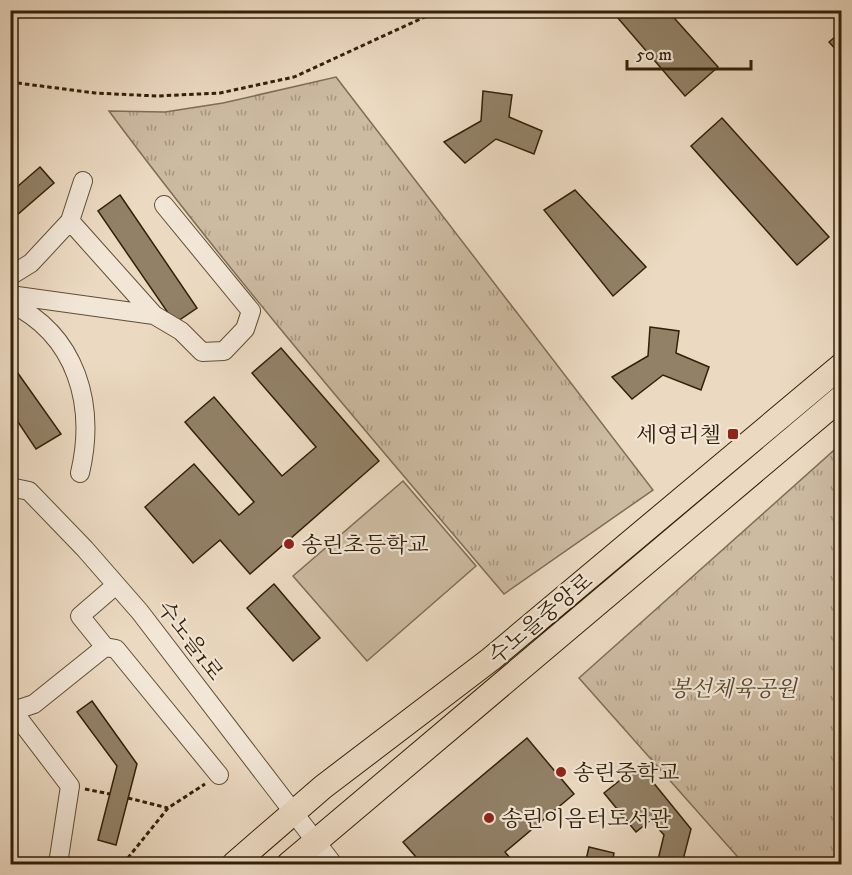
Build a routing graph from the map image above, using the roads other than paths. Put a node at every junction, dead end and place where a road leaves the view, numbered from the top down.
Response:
1 (83, 182) dead end
2 (164, 205) dead end
3 (70, 221) junction
4 (10, 276) edge
5 (10, 295) edge
6 (10, 303) edge
7 (154, 315) junction
8 (842, 365) edge
9 (842, 396) edge
10 (80, 473) dead end
11 (10, 487) edge
12 (116, 585) junction
13 (105, 647) junction
14 (12, 712) edge
15 (219, 775) road end
16 (294, 815) junction
17 (315, 843) junction
18 (58, 864) edge
19 (234, 864) edge
20 (289, 864) edge
21 (333, 864) edge

1 - 3 street
2 - 7 street
3 - 4 street
3 - 7 street
5 - 7 street
6 - 10 street
8 - 16 main road, 수노을중앙로
9 - 17 main road, 수노을중앙로
11 - 12 street, 수노을1로
12 - 13 street
12 - 16 street, 수노을1로
13 - 14 street
13 - 15 street
14 - 18 street
16 - 17 street, 수노을1로
16 - 19 main road, 수노을중앙로
17 - 20 main road, 수노을중앙로
17 - 21 street, 수노을1로

